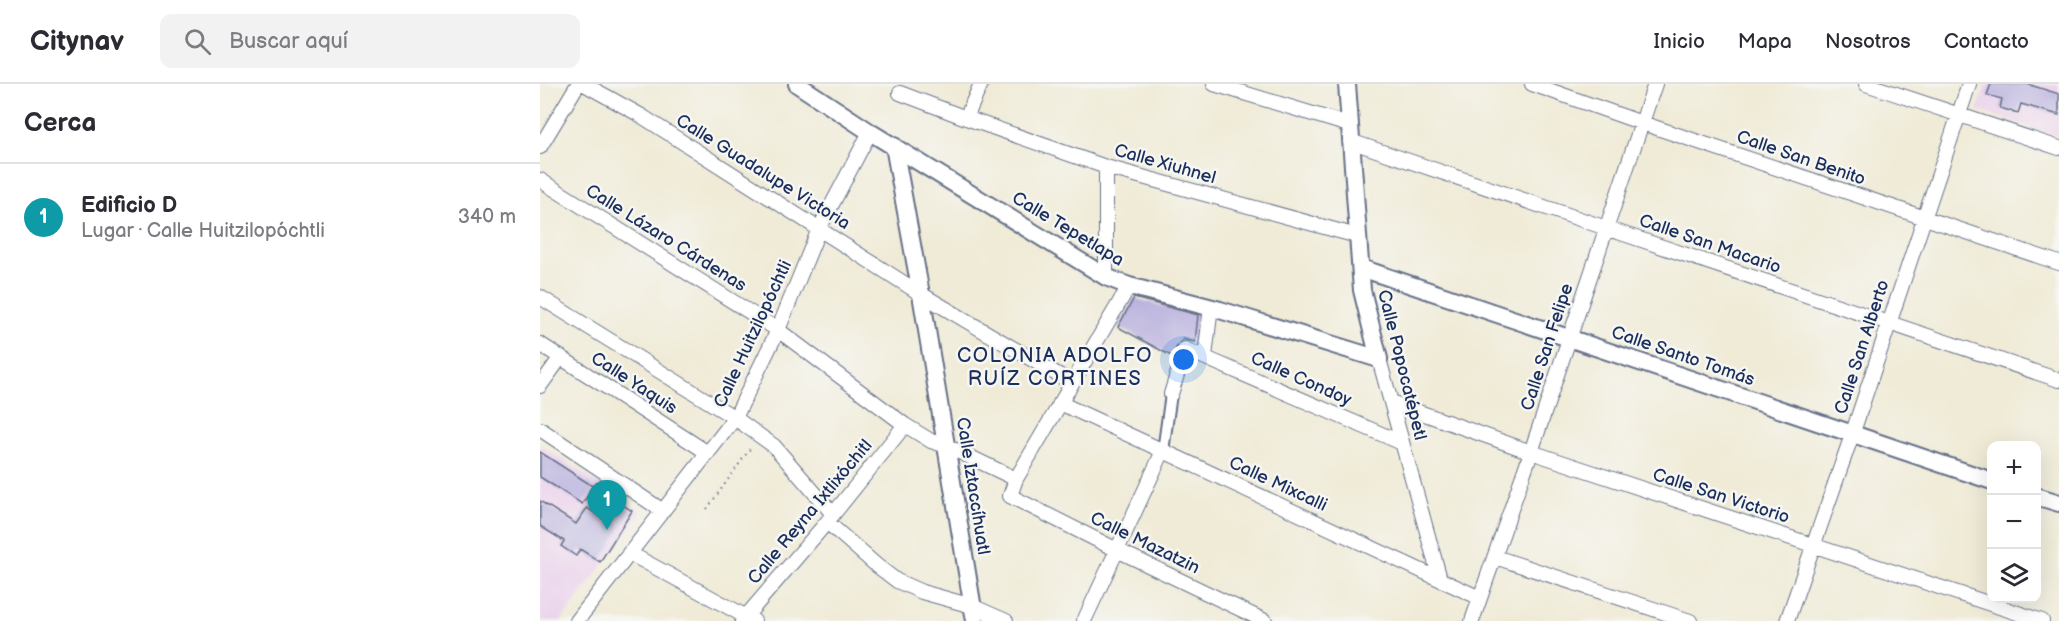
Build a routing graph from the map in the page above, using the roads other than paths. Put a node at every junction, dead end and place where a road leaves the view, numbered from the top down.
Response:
1 (578, 84) edge
2 (584, 84) edge
3 (798, 84) edge
4 (981, 84) edge
5 (1214, 84) edge
6 (1347, 84) edge
7 (1532, 84) edge
8 (1655, 84) edge
9 (1866, 84) edge
10 (1969, 84) edge
11 (900, 93) dead end
12 (1958, 115) junction
13 (966, 118) junction
14 (1641, 123) junction
15 (870, 132) junction
16 (1350, 133) junction
17 (894, 146) junction
18 (540, 147) edge
19 (2059, 148) edge
20 (1106, 166) junction
21 (540, 180) edge
22 (1924, 219) junction
23 (1606, 228) junction
24 (819, 229) junction
25 (1357, 236) junction
26 (2059, 263) edge
27 (1361, 268) junction
28 (1106, 277) junction
29 (1129, 286) junction
30 (921, 294) junction
31 (540, 297) edge
32 (1211, 307) junction
33 (1888, 323) junction
34 (778, 330) junction
35 (1568, 338) junction
36 (540, 344) edge
37 (1204, 356) junction
38 (561, 357) junction
39 (1379, 359) junction
40 (2059, 380) edge
41 (1072, 383) junction
42 (540, 386) edge
43 (1171, 394) joint
44 (1391, 402) junction
45 (1060, 403) junction
46 (735, 418) junction
47 (905, 425) junction
48 (540, 429) edge
49 (1851, 435) junction
50 (1402, 443) junction
51 (947, 446) junction
52 (1163, 451) junction
53 (708, 453) junction
54 (1531, 453) junction
55 (1016, 479) junction
56 (1987, 479) edge
57 (2041, 497) edge
58 (2059, 503) edge
59 (663, 511) junction
60 (830, 518) junction
61 (1814, 545) junction
62 (1117, 550) junction
63 (629, 553) junction
64 (1495, 557) junction
65 (1440, 579) junction
66 (1480, 598) junction
67 (973, 614) edge
68 (747, 619) edge
69 (577, 621) edge
70 (1006, 621) edge
71 (1084, 621) edge
72 (1264, 621) edge
73 (1472, 621) edge
74 (1690, 621) edge
75 (1787, 621) edge
76 (2042, 621) edge

1 - 18 street
2 - 24 street, Calle Guadalupe Victoria
3 - 15 street, Calle Tepetlapa
4 - 13 street
5 - 16 street, Calle San Macario
6 - 16 street, Calle Popocatépetl
7 - 14 street, Calle San Benito
8 - 14 street, Calle San Felipe
9 - 12 street
10 - 12 street, Calle San Alberto
11 - 13 street, Calle Xiuhnel
12 - 19 street
12 - 22 street, Calle San Alberto
13 - 20 street, Calle Xiuhnel
14 - 22 street, Calle San Benito
14 - 23 street, Calle San Felipe
15 - 17 street, Calle Tepetlapa
15 - 24 street, Calle Huitzilopóchtli
16 - 23 street, Calle San Macario
16 - 25 street, Calle Popocatépetl
17 - 28 street, Calle Tepetlapa
17 - 30 street, Calle Iztaccíhuatl
20 - 25 street, Calle Xiuhnel
20 - 28 street
21 - 34 street, Calle Lázaro Cárdenas
22 - 26 street, Calle San Benito
22 - 33 street, Calle San Alberto
23 - 33 street, Calle San Macario
23 - 35 street, Calle San Felipe
24 - 30 street, Calle Guadalupe Victoria
24 - 34 street, Calle Huitzilopóchtli
25 - 27 street, Calle Popocatépetl
27 - 35 street, Calle Santo Tomás
27 - 39 street, Calle Popocatépetl
28 - 29 street, Calle Tepetlapa
29 - 32 street, Calle Tepetlapa
29 - 41 street
30 - 41 street
30 - 51 street, Calle Iztaccíhuatl
31 - 46 street
32 - 37 street
32 - 39 street, Calle Tepetlapa
33 - 40 street, Calle San Macario
33 - 49 street, Calle San Alberto
34 - 46 street, Calle Huitzilopóchtli
34 - 47 street, Calle Lázaro Cárdenas
35 - 49 street, Calle Santo Tomás
35 - 54 street, Calle San Felipe
36 - 38 street, Calle Yaquis
37 - 43 street, Calle Condoy
37 - 50 street, Calle Condoy
38 - 42 street
38 - 53 street, Calle Yaquis
39 - 44 street, Calle Popocatépetl
41 - 45 street
43 - 52 street
44 - 50 street, Calle Popocatépetl
44 - 54 street, Calle San Victorio
45 - 52 street, Calle Mixcalli
45 - 55 street
46 - 53 street, Calle Huitzilopóchtli
46 - 60 street
47 - 51 street, Calle Lázaro Cárdenas
47 - 60 street, Calle Reyna Ixtlixóchitl
48 - 59 street
49 - 56 street, Calle Santo Tomás
49 - 61 street, Calle San Alberto
50 - 65 street, Calle Popocatépetl
51 - 55 street, Calle Lázaro Cárdenas
51 - 67 street, Calle Iztaccíhuatl
52 - 62 street
52 - 65 street, Calle Mixcalli
53 - 59 street, Calle Huitzilopóchtli
54 - 61 street, Calle San Victorio
54 - 64 street, Calle San Felipe
55 - 62 street, Calle Mazatzin
57 - 58 street
59 - 63 street, Calle Huitzilopóchtli
60 - 67 street
60 - 68 street, Calle Reyna Ixtlixóchitl
61 - 75 street, Calle San Alberto
61 - 76 street, Calle San Victorio
62 - 71 street
62 - 72 street, Calle Mazatzin
63 - 68 street
63 - 69 street, Calle Huitzilopóchtli
64 - 66 street, Calle San Felipe
64 - 74 street
65 - 66 street, Calle Mixcalli
66 - 73 street, Calle San Felipe
67 - 70 street

